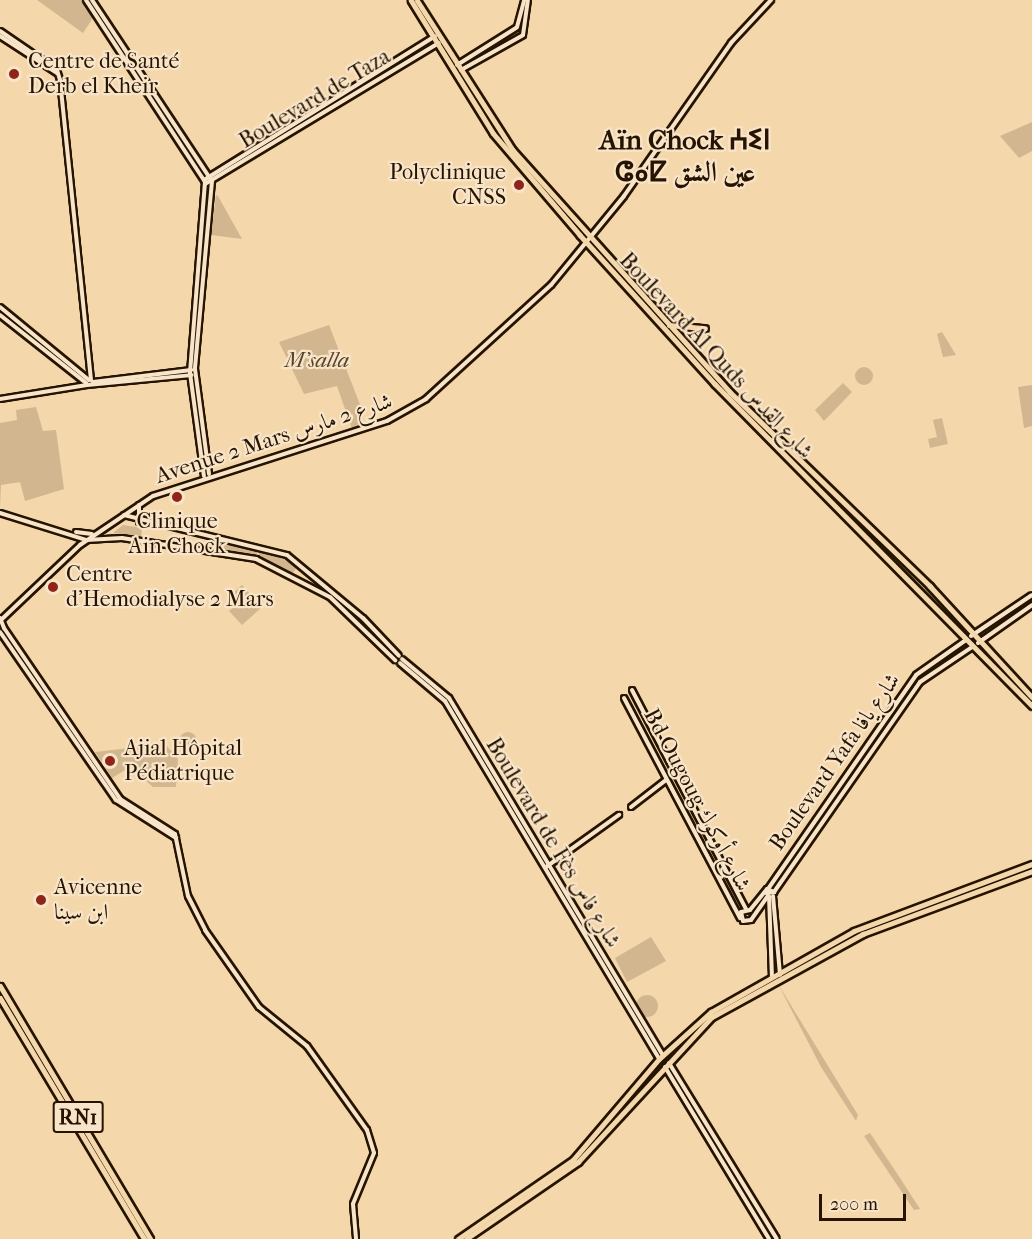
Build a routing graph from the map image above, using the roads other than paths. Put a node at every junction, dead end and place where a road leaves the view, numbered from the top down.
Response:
1 (86, 0) edge
2 (92, 0) edge
3 (411, 0) edge
4 (417, 0) edge
5 (526, 0) edge
6 (771, 0) edge
7 (517, 27) junction
8 (524, 28) junction
9 (0, 30) edge
10 (438, 34) junction
11 (0, 36) edge
12 (518, 36) junction
13 (433, 38) junction
14 (442, 41) junction
15 (436, 44) junction
16 (456, 69) junction
17 (58, 73) junction
18 (189, 150) junction
19 (211, 180) junction
20 (205, 182) junction
21 (588, 239) junction
22 (0, 307) edge
23 (0, 315) edge
24 (669, 325) junction
25 (705, 328) dead end
26 (192, 372) junction
27 (90, 383) junction
28 (0, 399) edge
29 (207, 475) junction
30 (140, 504) junction
31 (0, 513) edge
32 (124, 515) junction
33 (138, 522) junction
34 (72, 532) junction
35 (93, 534) junction
36 (86, 540) junction
37 (1032, 595) edge
38 (1032, 605) edge
39 (1, 618) edge
40 (1, 631) edge
41 (971, 636) junction
42 (966, 640) junction
43 (978, 643) junction
44 (972, 647) junction
45 (400, 659) junction
46 (632, 690) dead end
47 (1032, 697) edge
48 (624, 698) dead end
49 (1032, 706) edge
50 (666, 780) junction
51 (631, 807) dead end
52 (619, 815) dead end
53 (1032, 864) edge
54 (546, 867) junction
55 (1032, 871) edge
56 (769, 894) junction
57 (758, 908) junction
58 (750, 911) junction
59 (770, 915) junction
60 (740, 918) junction
61 (780, 975) junction
62 (773, 979) junction
63 (0, 986) edge
64 (0, 998) edge
65 (664, 1061) junction
66 (144, 1239) edge
67 (150, 1239) edge
68 (356, 1239) edge
69 (458, 1239) edge
70 (466, 1239) edge
71 (769, 1239) edge
72 (777, 1239) edge

1 - 18 street
2 - 18 street
3 - 13 main road, Boulevard Al Quds شارع القدس
4 - 10 main road, Boulevard Al Quds شارع القدس
5 - 7 street
5 - 8 street
6 - 21 street, Avenue 2 Mars شارع 2 مارس
7 - 8 street
7 - 12 street
7 - 16 street
8 - 12 street
9 - 17 street
10 - 13 street, Boulevard de Taza
10 - 14 main road, Boulevard Al Quds شارع القدس
11 - 17 street
12 - 16 street
13 - 15 main road, Boulevard Al Quds شارع القدس
13 - 19 street, Boulevard de Taza
14 - 15 street, Boulevard de Taza
14 - 16 main road, Boulevard Al Quds شارع القدس
15 - 16 main road, Boulevard Al Quds شارع القدس
15 - 19 street, Boulevard de Taza
16 - 21 main road, Boulevard Al Quds شارع القدس
17 - 27 street
18 - 19 street
18 - 20 street
19 - 20 street, Boulevard de Taza
19 - 26 street
20 - 26 street
21 - 24 main road, Boulevard Al Quds شارع القدس
21 - 29 street, Avenue 2 Mars شارع 2 مارس
21 - 42 main road, Boulevard Al Quds شارع القدس
22 - 27 street
23 - 27 street
24 - 25 main road
24 - 41 main road, Boulevard Al Quds شارع القدس
26 - 27 street
26 - 29 street
27 - 28 street
29 - 30 street, Avenue 2 Mars شارع 2 مارس
30 - 32 street, Avenue 2 Mars شارع 2 مارس
30 - 33 street
31 - 34 street
32 - 33 street, Boulevard de Fès شارع فاس
32 - 35 street, Avenue 2 Mars شارع 2 مارس
33 - 45 street, Boulevard de Fès شارع فاس
34 - 35 street
34 - 36 street
35 - 36 street, Avenue 2 Mars شارع 2 مارس
36 - 39 street, Avenue 2 Mars شارع 2 مارس
36 - 45 street
37 - 41 street
38 - 43 street
39 - 40 street
40 - 68 street
41 - 43 main road, Boulevard Al Quds شارع القدس
42 - 44 main road, Boulevard Al Quds شارع القدس
42 - 56 street, Boulevard Yafa شارع يافا
43 - 47 main road, Boulevard Al Quds شارع القدس
44 - 49 main road, Boulevard Al Quds شارع القدس
44 - 56 street, Boulevard Yafa شارع يافا
45 - 54 street, Boulevard de Fès شارع فاس
45 - 65 street, Boulevard de Fès شارع فاس
46 - 58 street, Bd Ougoug شارع أوكوك
48 - 50 street, Bd Ougoug شارع أوكوك
50 - 51 street
50 - 60 street, Bd Ougoug شارع أوكوك
52 - 54 street
53 - 61 main road
54 - 65 street, Boulevard de Fès شارع فاس
55 - 61 main road
56 - 57 street, Boulevard Yafa شارع يافا
56 - 58 street, Boulevard Yafa شارع يافا
56 - 59 street
56 - 61 street
57 - 58 street, Boulevard Yafa شارع يافا
57 - 59 street
58 - 60 street
58 - 60 street
59 - 62 street
61 - 62 main road
62 - 65 main road
63 - 67 highway, RN1
64 - 66 highway, RN1
65 - 69 main road
65 - 70 main road
65 - 71 street, Boulevard de Fès شارع فاس
65 - 72 street, Boulevard de Fès شارع فاس

